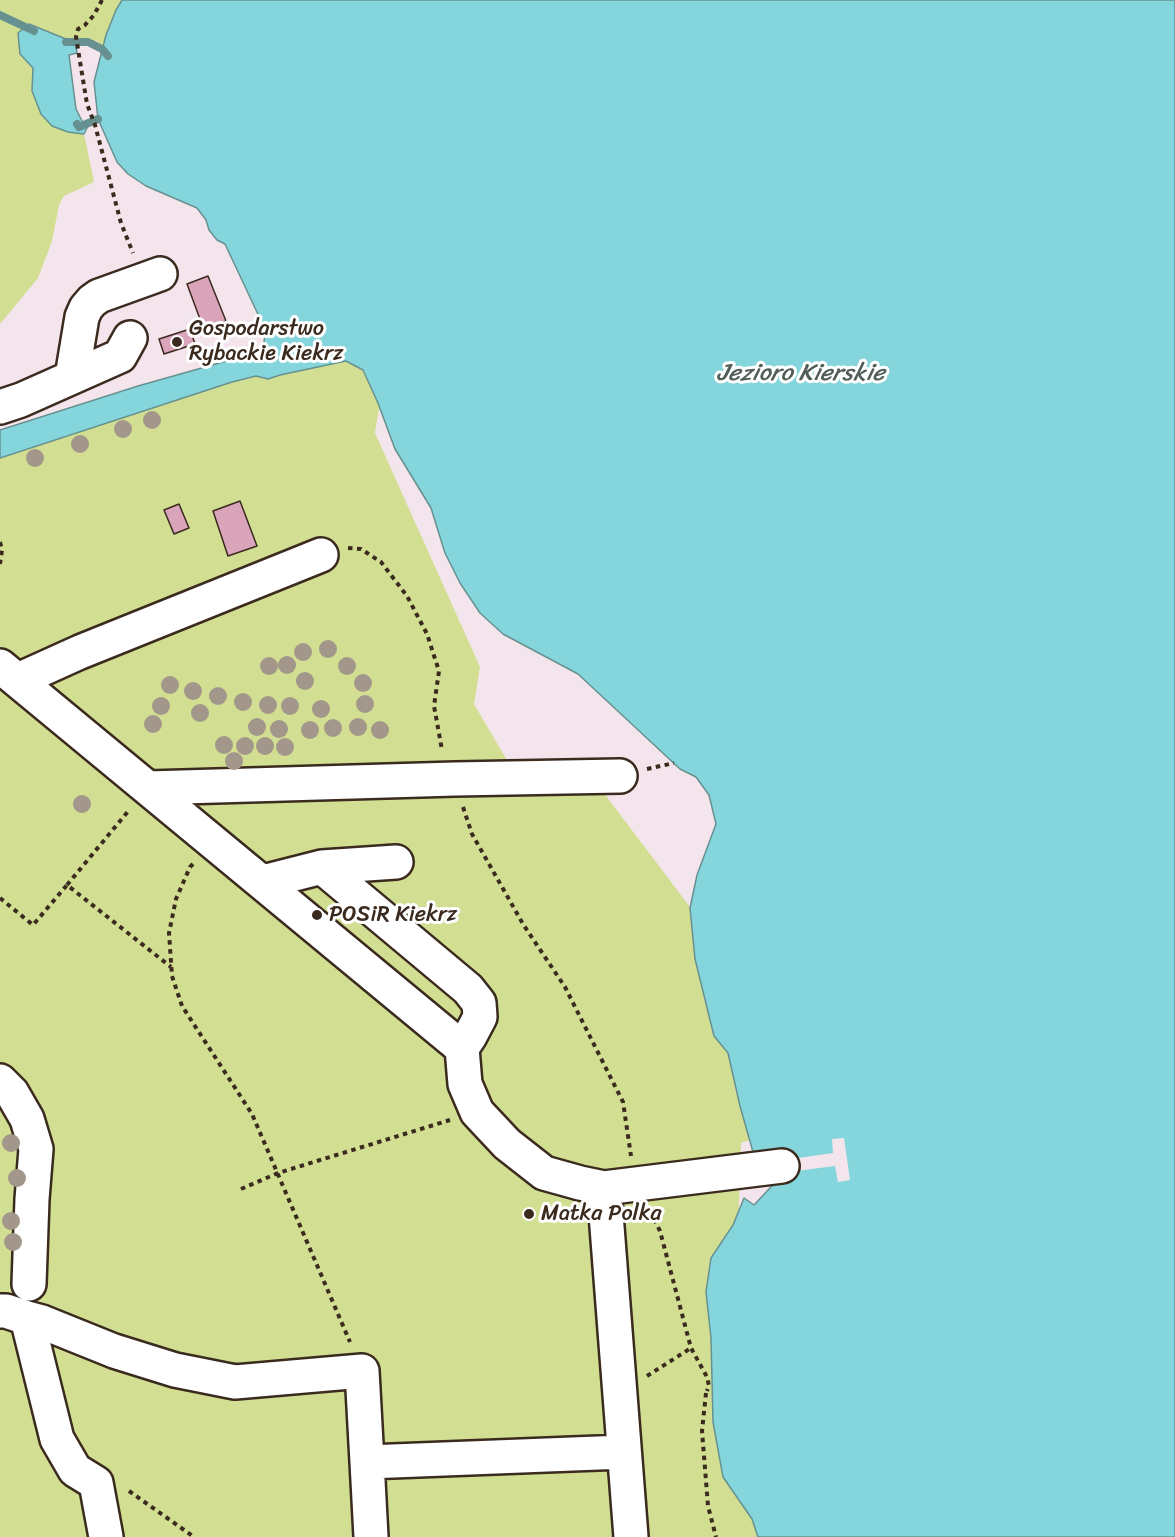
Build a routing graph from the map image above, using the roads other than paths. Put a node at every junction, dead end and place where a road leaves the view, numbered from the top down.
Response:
1 (152, 276) road end
2 (130, 338) dead end
3 (72, 377) junction
4 (0, 407) edge
5 (321, 555) road end
6 (9, 673) edge
7 (620, 776) dead end
8 (148, 788) junction
9 (396, 862) dead end
10 (322, 867) junction
11 (263, 882) junction
12 (462, 1048) junction
13 (0, 1081) edge
14 (782, 1166) dead end
15 (620, 1186) junction
16 (29, 1284) dead end
17 (14, 1315) edge
18 (624, 1452) junction
19 (367, 1462) junction
20 (106, 1537) edge
21 (371, 1537) edge
22 (631, 1537) edge

1 - 3 lane
2 - 3 lane
3 - 4 lane
5 - 6 lane
6 - 8 lane
7 - 8 lane
8 - 11 lane
9 - 10 lane
10 - 11 lane
10 - 12 lane
11 - 12 lane
12 - 15 lane
13 - 16 lane
14 - 15 lane
15 - 18 lane
17 - 19 lane
17 - 20 lane
18 - 19 lane
18 - 22 lane
19 - 21 lane

